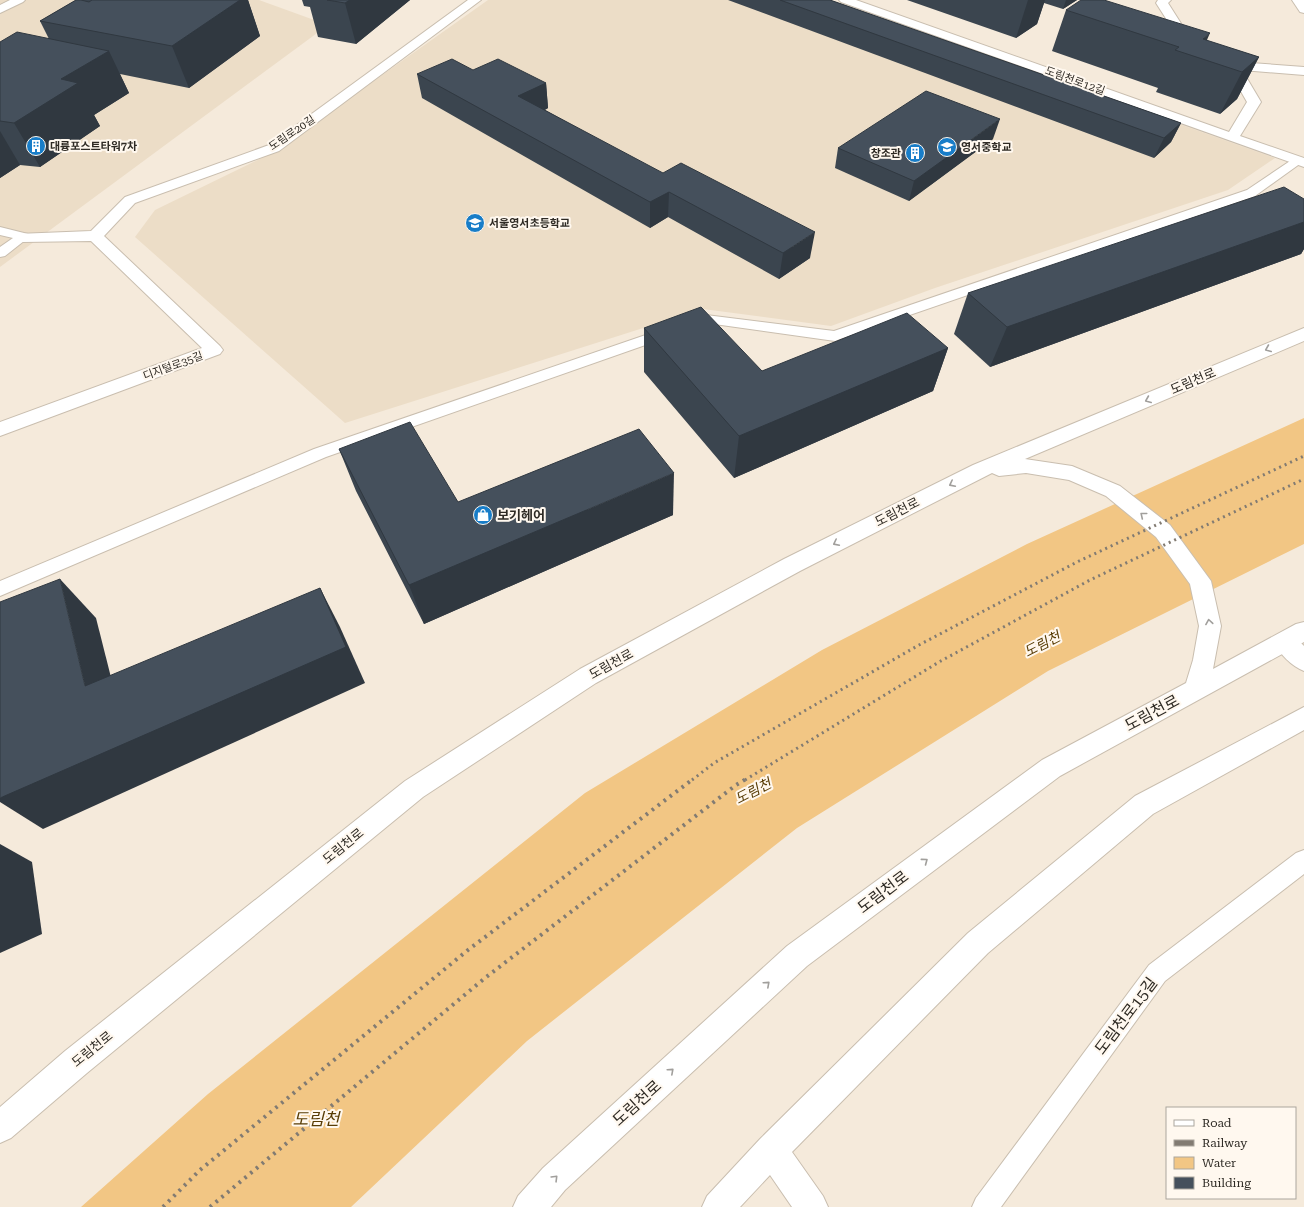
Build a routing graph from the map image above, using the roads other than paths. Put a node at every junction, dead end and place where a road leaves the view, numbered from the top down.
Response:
1 (19, 0) edge
2 (475, 0) edge
3 (845, 0) edge
4 (1165, 0) edge
5 (1298, 0) edge
6 (0, 10) edge
7 (1304, 10) edge
8 (1204, 48) edge
9 (1217, 54) edge
10 (1233, 66) junction
11 (1304, 71) edge
12 (1232, 137) junction
13 (1300, 162) edge
14 (0, 231) edge
15 (95, 236) junction
16 (23, 237) junction
17 (0, 253) edge
18 (1304, 334) edge
19 (0, 429) edge
20 (980, 470) junction
21 (0, 588) edge
22 (1294, 637) edge
23 (1304, 661) edge
24 (1196, 690) junction
25 (1304, 718) edge
26 (1304, 861) edge
27 (0, 1127) edge
28 (771, 1150) junction
29 (529, 1207) edge
30 (718, 1207) edge
31 (812, 1207) edge
32 (985, 1207) edge

1 - 6 street
2 - 15 street, 도림로20길
3 - 12 street, 도림천로12길
4 - 8 street
5 - 7 street
9 - 10 street
10 - 11 street
10 - 12 street
12 - 13 street, 도림천로12길
13 - 21 lane
14 - 16 lane
15 - 16 street
15 - 19 street, 디지털로35길
16 - 17 lane
18 -> 20 street, 도림천로
24 -> 20 street
20 -> 27 street, 도림천로
22 - 23 street, 도림천로
22 - 24 street, 도림천로
29 -> 24 street, 도림천로
25 - 28 street
26 - 32 lane, 도림천로15길
28 - 30 street
28 - 31 street

